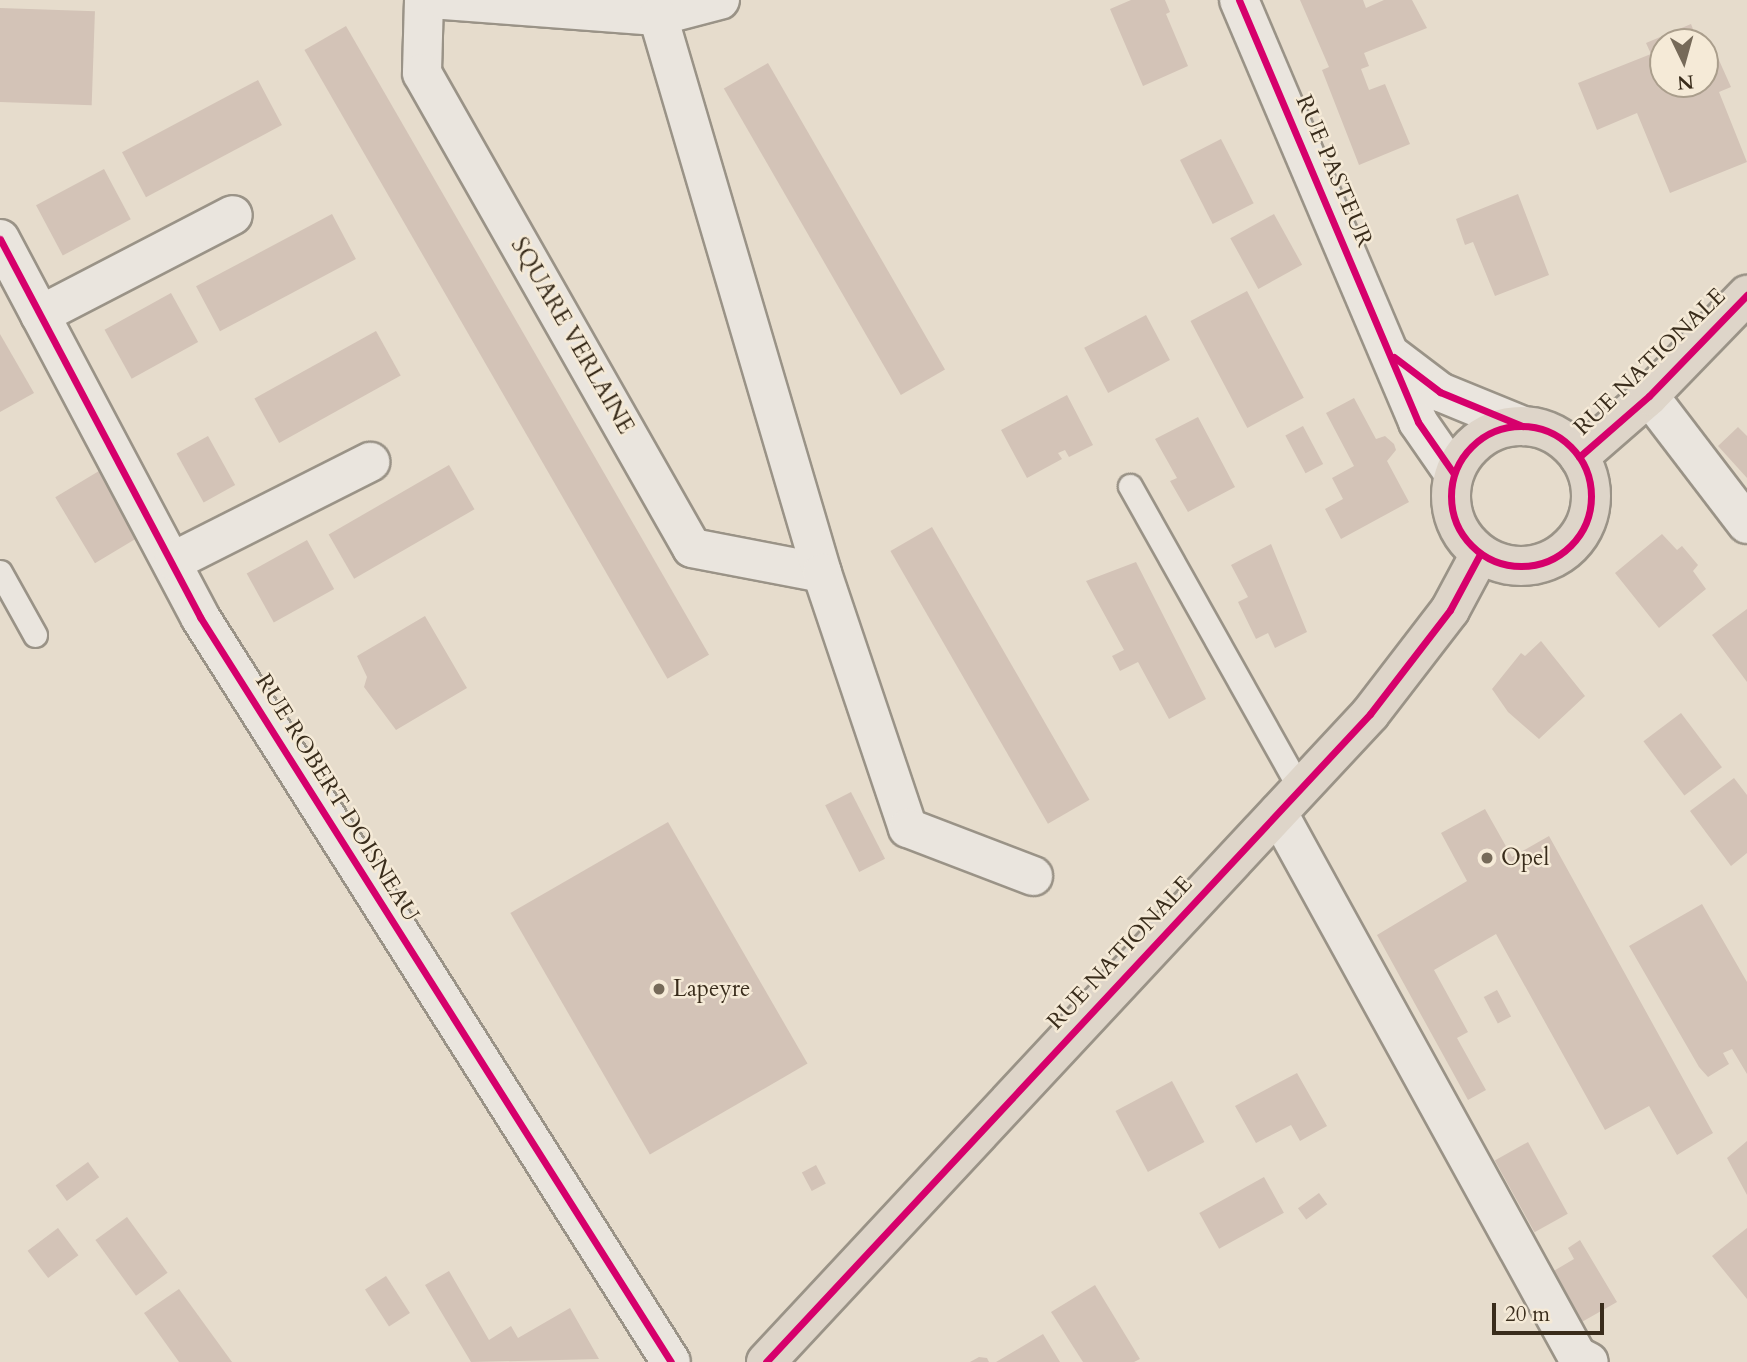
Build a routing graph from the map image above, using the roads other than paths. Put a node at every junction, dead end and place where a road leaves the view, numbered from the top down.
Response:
1 (424, 0) edge
2 (444, 0) edge
3 (720, 0) edge
4 (1239, 0) edge
5 (658, 16) junction
6 (233, 215) dead end
7 (0, 239) edge
8 (1747, 295) edge
9 (40, 315) junction
10 (1394, 357) junction
11 (1649, 396) junction
12 (1522, 426) junction
13 (1579, 457) junction
14 (370, 462) dead end
15 (1454, 474) junction
16 (1130, 486) dead end
17 (1747, 524) edge
18 (1480, 554) junction
19 (174, 561) junction
20 (0, 572) edge
21 (822, 573) junction
22 (35, 635) dead end
23 (1289, 801) junction
24 (1033, 876) dead end
25 (671, 1362) edge
26 (766, 1362) edge
27 (1589, 1362) edge

1 - 21 street, SQUARE VERLAINE
2 - 5 street
3 - 5 street
4 - 10 street, RUE PASTEUR
5 - 21 street
6 - 9 street
7 - 9 street, RUE ROBERT DOISNEAU
8 - 11 main road, RUE NATIONALE
9 - 19 street, RUE ROBERT DOISNEAU
10 - 12 street, RUE PASTEUR
10 - 15 street, RUE PASTEUR
11 - 13 main road, RUE NATIONALE
11 - 17 street
12 - 13 main road
12 - 15 main road
13 - 18 main road
14 - 19 street
15 - 18 main road
16 - 23 lane
18 - 23 main road, RUE NATIONALE
19 - 25 street, RUE ROBERT DOISNEAU
20 - 22 lane
21 - 24 street
23 - 26 main road, RUE NATIONALE
23 - 27 street

